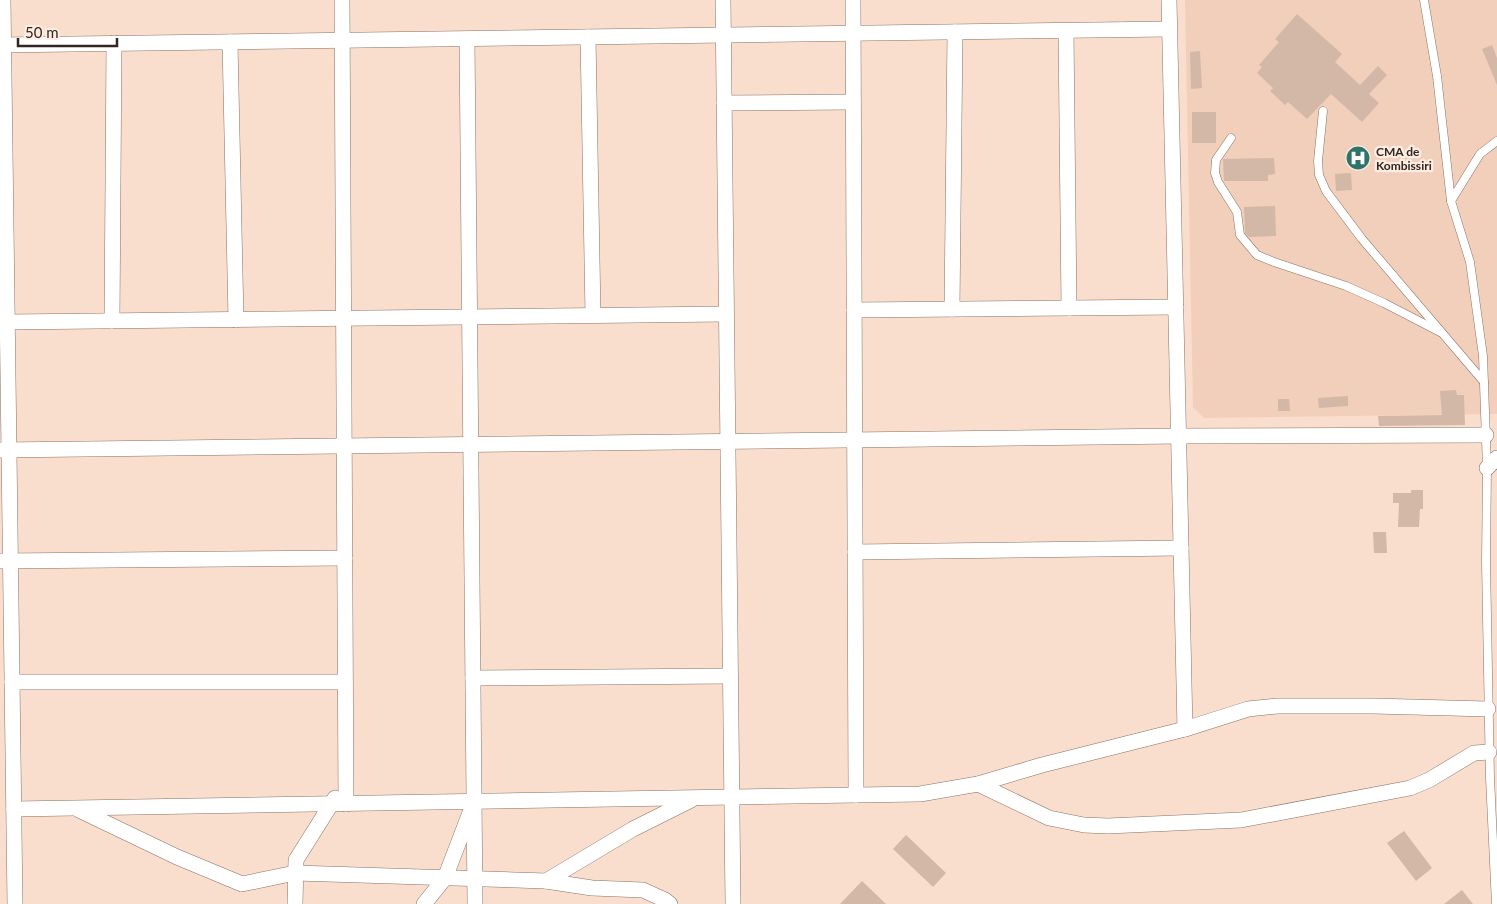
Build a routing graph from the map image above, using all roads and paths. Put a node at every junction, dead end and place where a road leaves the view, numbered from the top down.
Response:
1 (3, 0) edge
2 (342, 0) edge
3 (723, 0) edge
4 (852, 0) edge
5 (1169, 0) edge
6 (1424, 0) edge
7 (1170, 29) junction
8 (1066, 31) junction
9 (955, 32) junction
10 (853, 34) junction
11 (723, 35) junction
12 (588, 37) junction
13 (468, 39) junction
14 (342, 40) junction
15 (230, 42) junction
16 (114, 43) junction
17 (2, 45) edge
18 (853, 102) junction
19 (724, 103) junction
20 (1323, 111) dead end
21 (1232, 138) dead end
22 (1497, 140) edge
23 (1451, 201) junction
24 (1176, 307) junction
25 (1070, 308) junction
26 (854, 310) junction
27 (952, 310) junction
28 (726, 314) junction
29 (593, 315) junction
30 (470, 317) junction
31 (344, 318) junction
32 (236, 320) junction
33 (112, 321) junction
34 (7, 322) junction
35 (1442, 333) junction
36 (1484, 382) junction
37 (1486, 435) junction
38 (1179, 436) junction
39 (854, 440) junction
40 (728, 441) junction
41 (471, 444) junction
42 (344, 446) junction
43 (4, 450) edge
44 (1492, 463) edge
45 (1181, 548) junction
46 (855, 552) junction
47 (345, 558) junction
48 (5, 561) edge
49 (730, 676) junction
50 (473, 678) junction
51 (12, 682) junction
52 (346, 682) junction
53 (1488, 709) junction
54 (1185, 729) junction
55 (1489, 752) junction
56 (978, 784) junction
57 (856, 795) junction
58 (694, 798) junction
59 (731, 798) junction
60 (474, 802) junction
61 (339, 804) junction
62 (75, 808) junction
63 (14, 809) junction
64 (295, 873) junction
65 (445, 878) junction
66 (475, 879) junction
67 (546, 881) junction
68 (15, 904) edge
69 (295, 904) edge
70 (424, 904) edge
71 (475, 904) edge
72 (670, 904) edge
73 (732, 904) edge
74 (1496, 904) edge

1 - 17 street
2 - 14 street
3 - 11 street
4 - 10 street
5 - 7 street
6 - 23 lane
7 - 8 street
7 - 24 street
8 - 9 street
8 - 25 street
9 - 10 street
9 - 27 street
10 - 11 street
10 - 18 street
11 - 12 street
11 - 19 street
12 - 13 street
12 - 29 street
13 - 14 street
13 - 30 street
14 - 15 street
14 - 31 street
15 - 16 street
15 - 32 street
16 - 17 street
16 - 33 street
17 - 34 street
18 - 19 street
18 - 26 street
19 - 28 street
20 - 35 lane
21 - 35 lane
22 - 23 lane
23 - 36 lane
24 - 25 street
24 - 38 street
25 - 27 street
26 - 27 street
26 - 39 street
28 - 29 street
28 - 40 street
29 - 30 street
30 - 31 street
30 - 41 street
31 - 32 street
31 - 42 street
32 - 33 street
33 - 34 street
34 - 43 street
35 - 36 lane
36 - 37 lane
37 - 38 street
37 - 44 lane
38 - 39 street
38 - 45 street
39 - 40 street
39 - 46 street
40 - 41 street
40 - 49 street
41 - 42 street
41 - 50 street
42 - 43 street
42 - 47 street
43 - 48 street
44 - 53 lane
45 - 46 street
45 - 54 street
46 - 57 street
47 - 48 street
47 - 52 street
48 - 51 street
49 - 50 street
49 - 59 street
50 - 60 street
51 - 52 street
51 - 63 street
52 - 61 street
53 - 54 street
53 - 55 lane
54 - 56 street
55 - 56 street
55 - 74 lane
56 - 57 street
57 - 59 street
58 - 59 street
58 - 60 street
58 - 67 street
59 - 73 street
60 - 61 street
60 - 65 street
60 - 66 street
61 - 62 street
61 - 64 street
62 - 63 street
62 - 64 street
63 - 68 street
64 - 65 street
64 - 69 street
65 - 66 street
65 - 70 street
66 - 67 street
66 - 71 street
67 - 72 street

